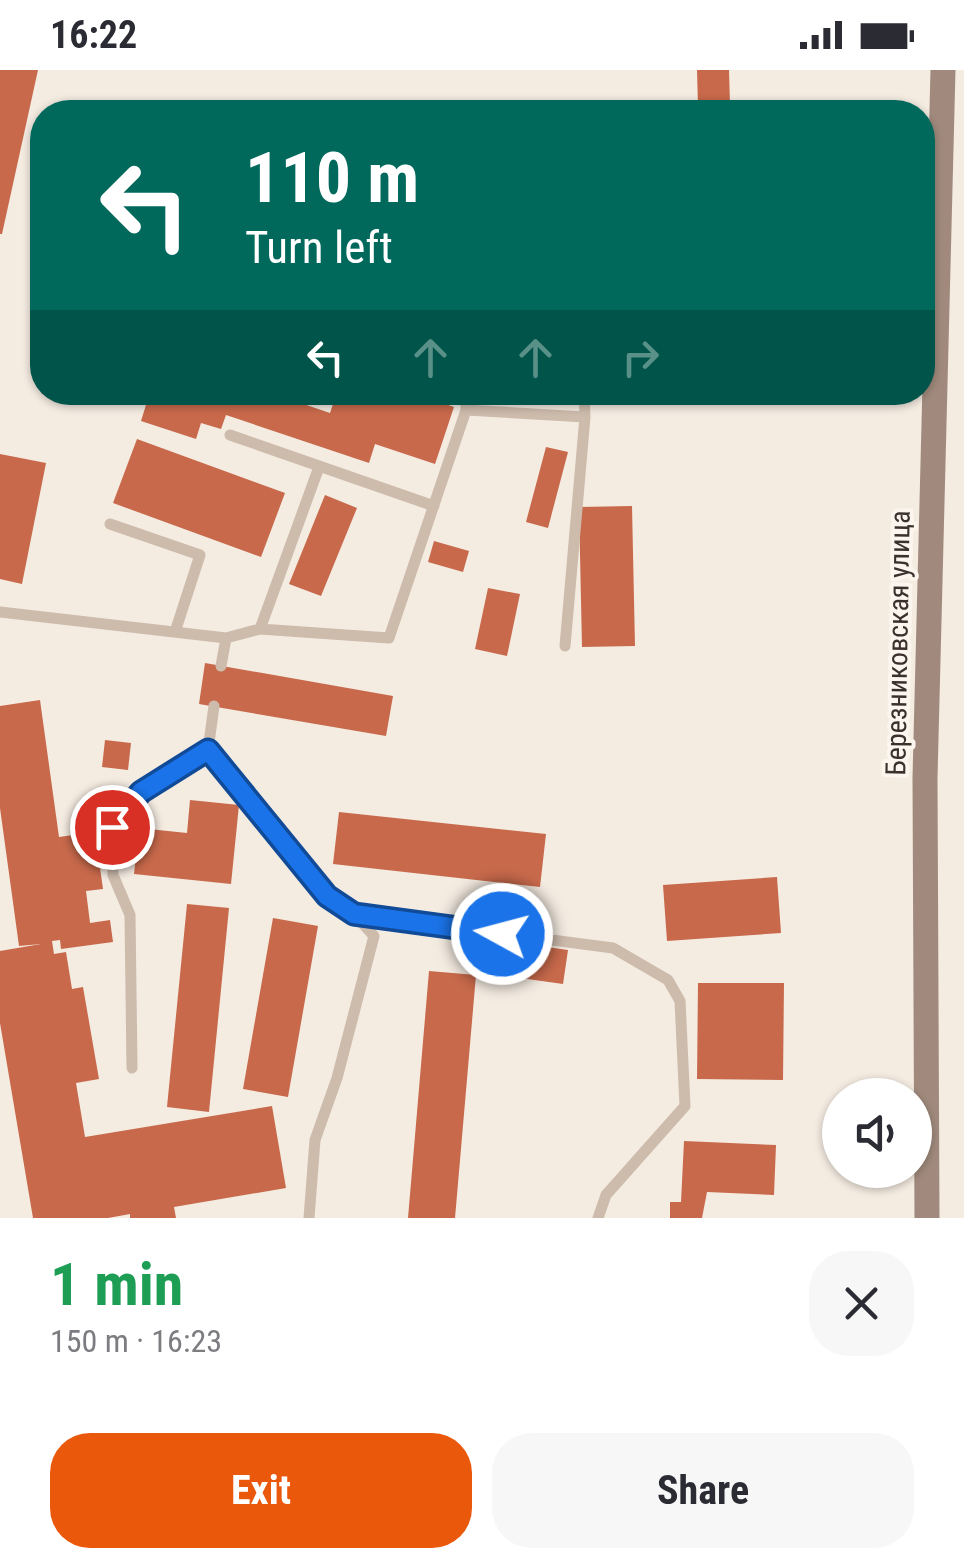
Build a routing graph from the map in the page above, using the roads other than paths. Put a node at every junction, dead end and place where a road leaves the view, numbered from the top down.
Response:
1 (943, 70) edge
2 (935, 385) edge
3 (466, 405) edge
4 (584, 405) edge
5 (934, 405) edge
6 (466, 410) junction
7 (585, 418) junction
8 (230, 434) dead end
9 (319, 467) junction
10 (434, 506) junction
11 (110, 524) dead end
12 (0, 612) edge
13 (260, 629) junction
14 (175, 632) junction
15 (226, 638) junction
16 (565, 646) dead end
17 (220, 666) dead end
18 (214, 706) dead end
19 (208, 750) junction
20 (354, 914) junction
21 (132, 1068) dead end
22 (309, 1218) edge
23 (598, 1218) edge
24 (927, 1218) edge

1 - 2 street, Березниковская улица
3 - 6 lane
4 - 7 lane
5 - 24 street, Березниковская улица
6 - 7 lane
6 - 10 lane
7 - 16 lane
8 - 9 lane
9 - 10 lane
9 - 13 lane
10 - 13 lane
11 - 14 lane
12 - 14 lane
13 - 15 lane
14 - 15 lane
15 - 17 lane
18 - 19 lane
19 - 20 lane
19 - 21 lane
20 - 22 lane
20 - 23 lane

